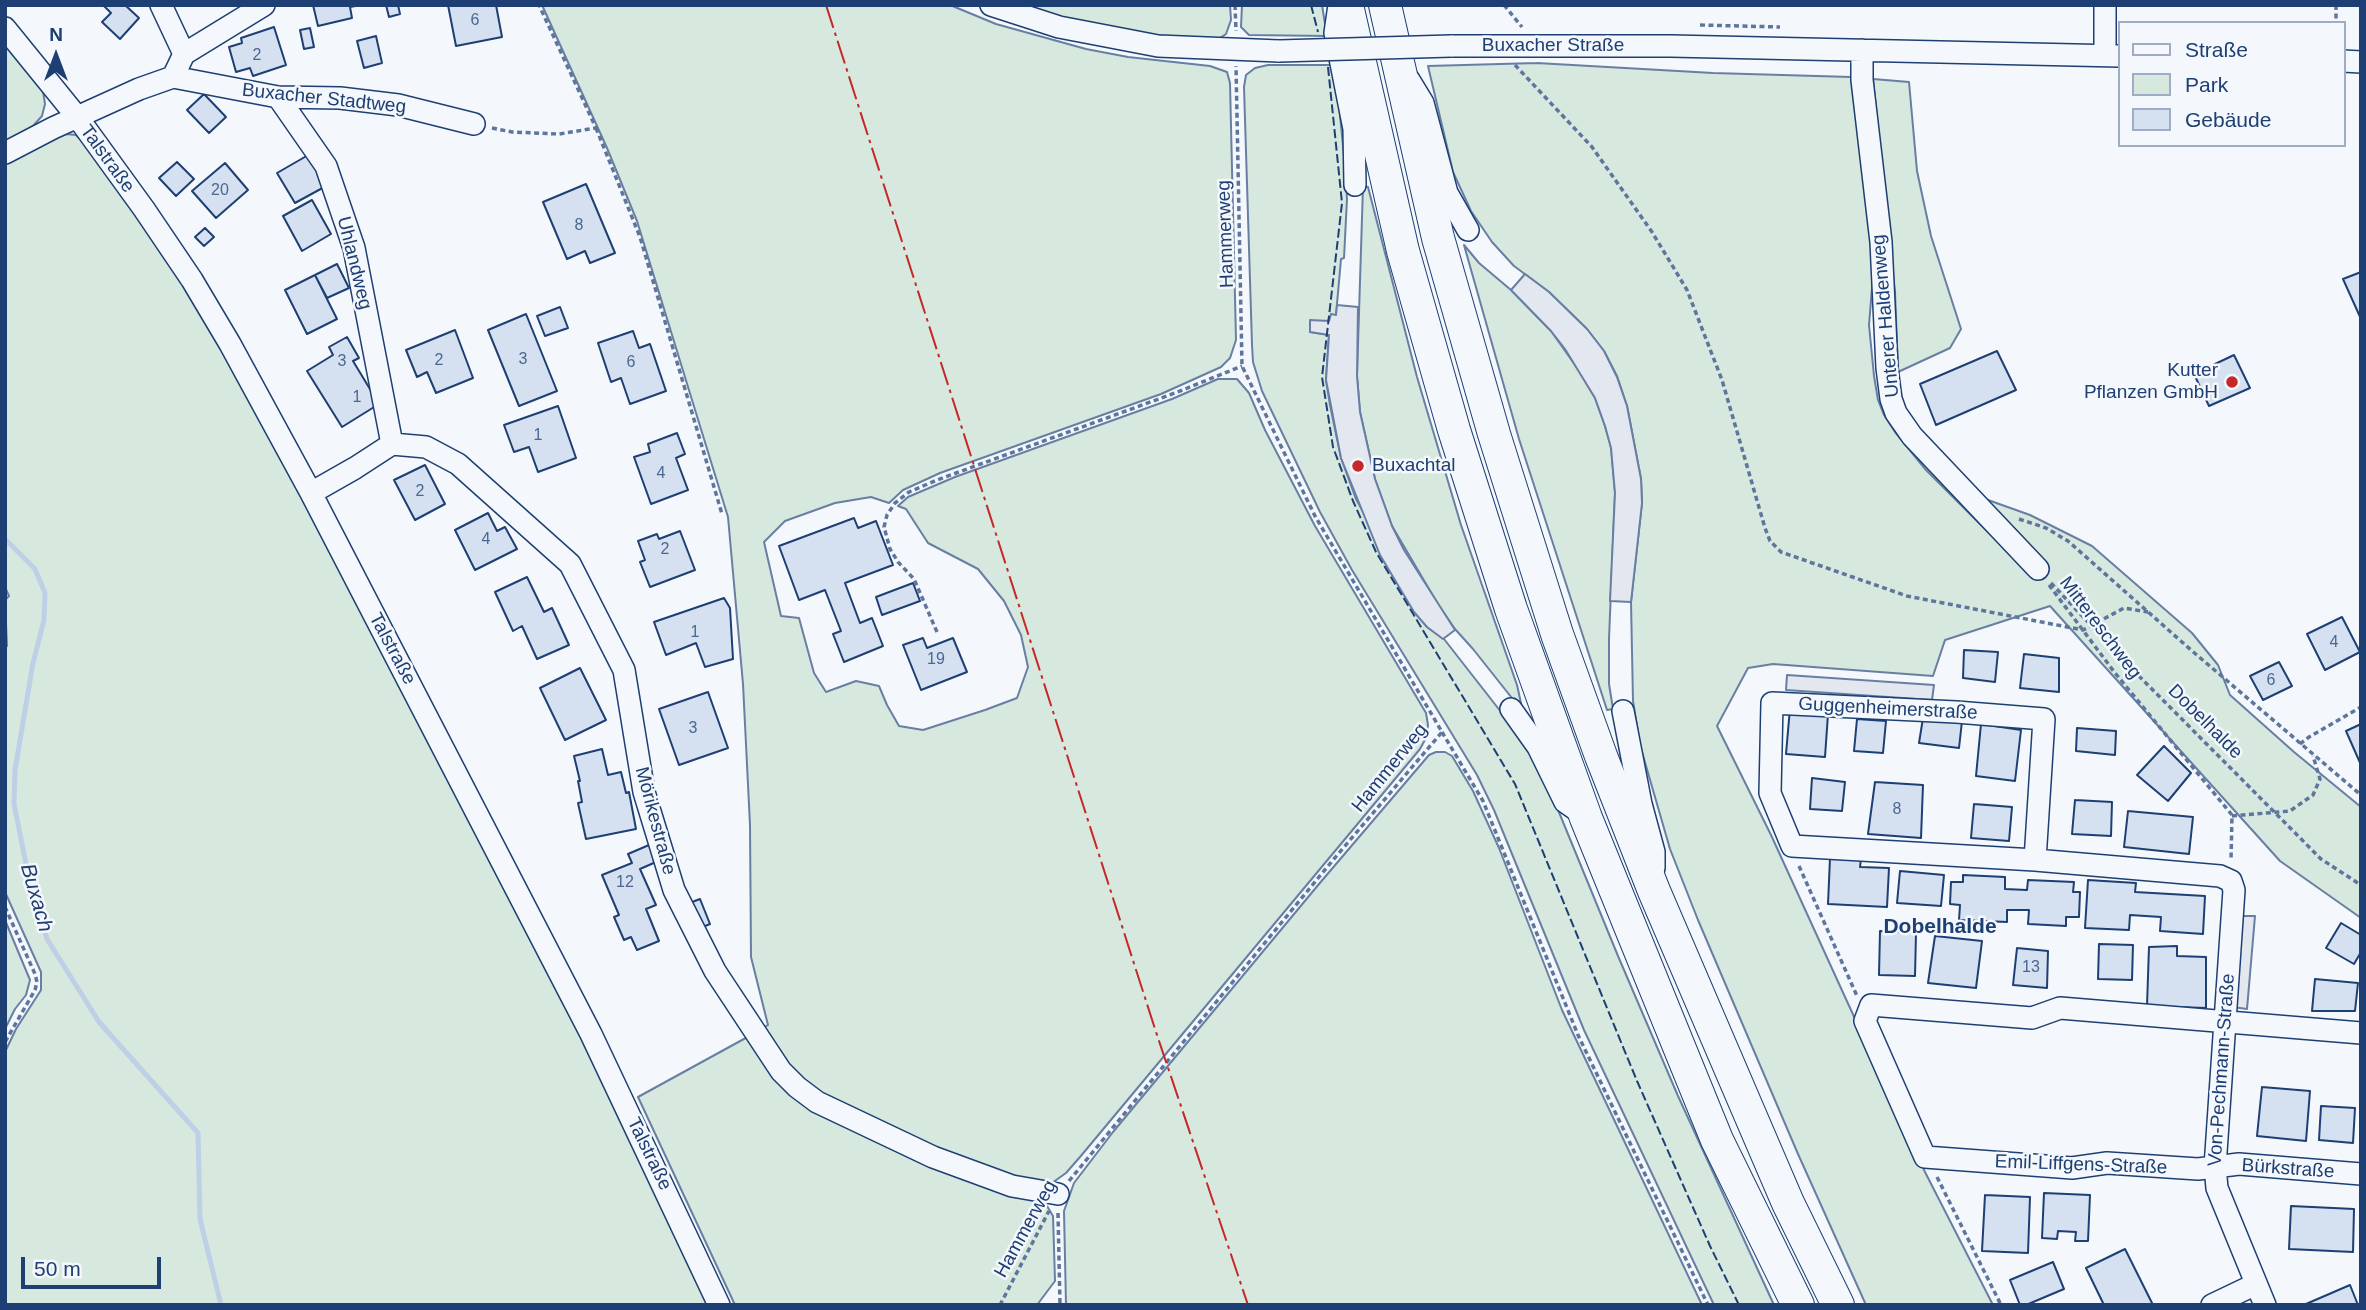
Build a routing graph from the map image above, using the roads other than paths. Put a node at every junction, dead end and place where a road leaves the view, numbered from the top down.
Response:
1 (160, 5) edge
2 (264, 5) edge
3 (991, 5) edge
4 (1339, 5) edge
5 (1347, 5) edge
6 (1385, 5) edge
7 (2105, 5) edge
8 (5, 28) edge
9 (1862, 50) junction
10 (184, 54) junction
11 (2112, 56) edge
12 (1397, 62) junction
13 (173, 78) junction
14 (278, 97) junction
15 (78, 118) junction
16 (474, 124) road end
17 (5, 153) edge
18 (1355, 185) dead end
19 (1468, 230) dead end
20 (392, 444) junction
21 (311, 493) junction
22 (2038, 569) road end
23 (1511, 709) dead end
24 (1623, 711) dead end
25 (1586, 818) junction
26 (2035, 860) junction
27 (1654, 891) junction
28 (2225, 1022) junction
29 (2361, 1032) edge
30 (2215, 1167) junction
31 (2361, 1174) edge
32 (1058, 1194) road end
33 (2256, 1284) junction
34 (719, 1305) edge
35 (1798, 1305) edge
36 (1838, 1305) edge
37 (2213, 1305) edge
38 (2265, 1305) edge

1 - 10 street
2 - 10 street
3 - 9 street, Buxacher Straße, bridge
4 - 18 street
5 - 25 highway
6 - 12 highway
7 - 11 street
8 - 15 street, Talstraße
9 - 11 street, Buxacher Straße
9 - 22 street, Unterer Haldenweg
10 - 13 street
12 - 19 street
12 - 27 highway
13 - 14 street, Buxacher Stadtweg
13 - 15 street
14 - 16 street, Buxacher Stadtweg
14 - 20 street, Uhlandweg
15 - 17 street
15 - 21 street, Talstraße
20 - 21 street
20 - 32 street, Mörikestraße
21 - 34 street, Talstraße
23 - 25 street
24 - 27 street
25 - 35 highway
26 - 26 street, Guggenheimerstraße
26 - 28 street, Von-Pechmann-Straße
27 - 36 highway
28 - 29 street
28 - 30 street, Von-Pechmann-Straße
28 - 30 street, Emil-Liffgens-Straße
30 - 31 street, Bürkstraße
30 - 33 street, Von-Pechmann-Straße
33 - 37 street
33 - 38 street, Von-Pechmann-Straße

